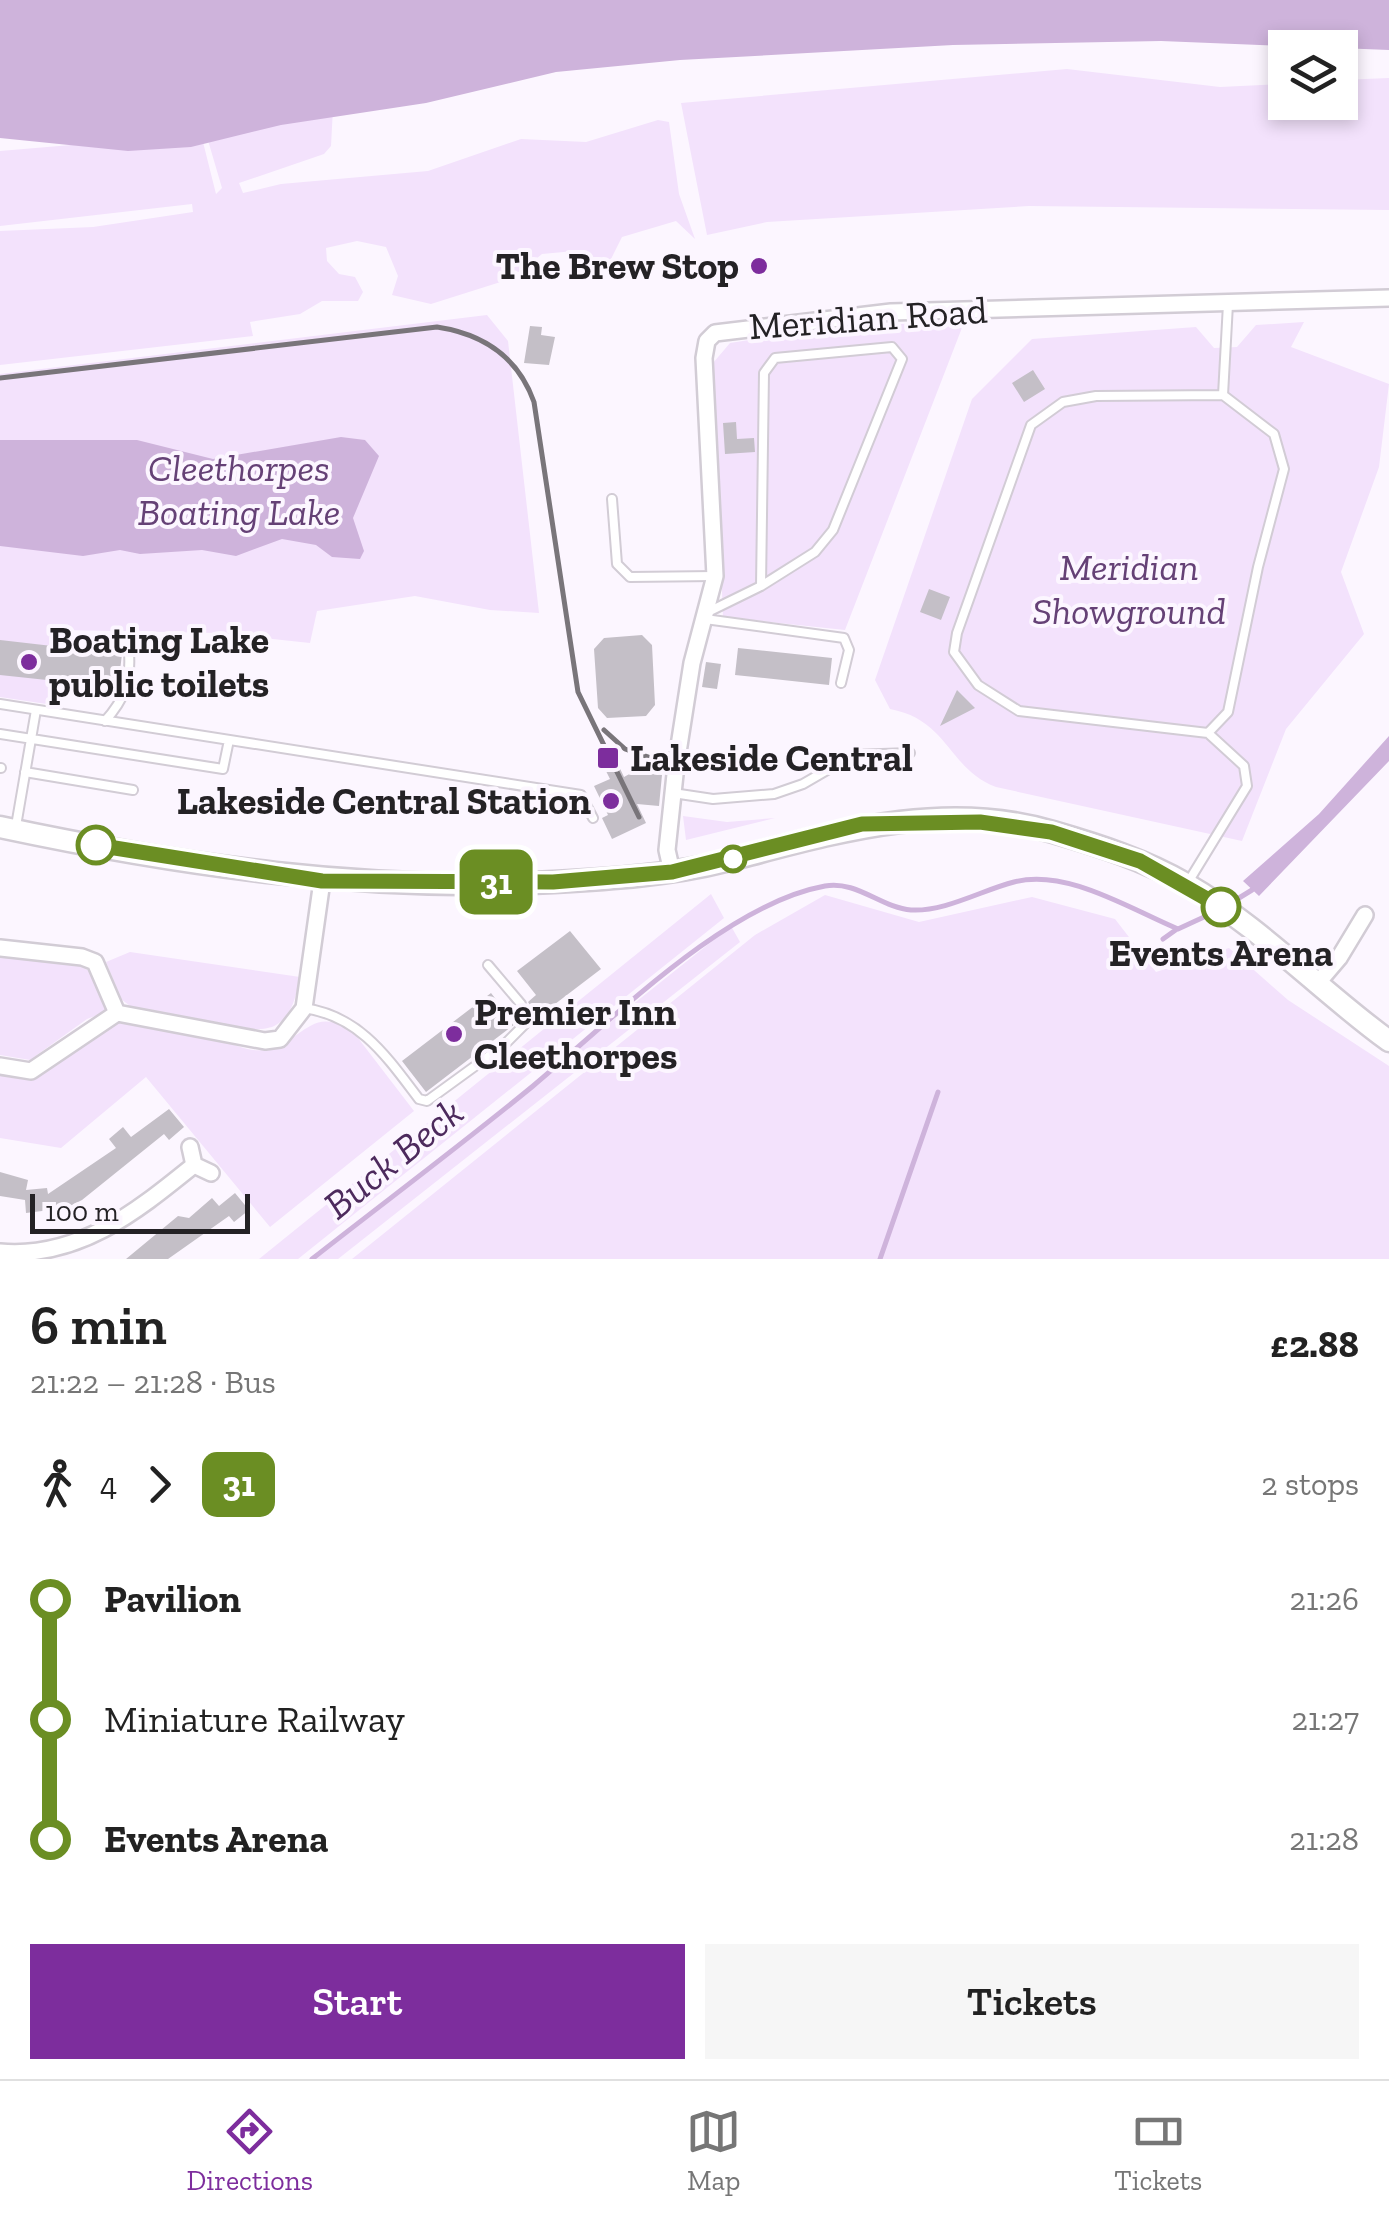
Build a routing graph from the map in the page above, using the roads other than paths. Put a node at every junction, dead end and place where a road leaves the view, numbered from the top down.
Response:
1 (1389, 298) edge
2 (1229, 300) junction
3 (1223, 394) junction
4 (612, 499) dead end
5 (715, 576) junction
6 (760, 586) junction
7 (705, 616) junction
8 (129, 653) dead end
9 (841, 683) dead end
10 (0, 704) edge
11 (36, 710) junction
12 (105, 721) junction
13 (1208, 733) junction
14 (0, 734) edge
15 (31, 739) junction
16 (228, 740) junction
17 (910, 753) dead end
18 (25, 772) junction
19 (133, 790) dead end
20 (673, 793) junction
21 (593, 818) dead end
22 (8, 829) edge
23 (672, 872) junction
24 (322, 881) junction
25 (1187, 884) junction
26 (1365, 915) dead end
27 (0, 948) edge
28 (488, 965) dead end
29 (1316, 984) junction
30 (304, 1008) junction
31 (117, 1012) junction
32 (1389, 1041) edge
33 (0, 1066) edge
34 (190, 1147) dead end
35 (194, 1166) junction
36 (211, 1173) dead end
37 (1, 1254) edge
38 (55, 1257) edge

1 - 2 street, Meridian Road
2 - 3 lane
2 - 5 street, Meridian Road
3 - 13 lane
3 - 13 lane
4 - 5 lane
5 - 7 street, Meridian Road
6 - 6 lane
6 - 7 lane
7 - 9 lane
7 - 20 street, Meridian Road
8 - 12 lane
10 - 11 lane
11 - 12 lane
11 - 15 lane
12 - 16 lane
13 - 25 lane
14 - 15 lane
15 - 16 lane
15 - 18 lane
16 - 21 lane
17 - 20 lane
18 - 19 lane
18 - 22 lane
20 - 23 street, Meridian Road
22 - 24 street
23 - 24 street
23 - 25 street
24 - 30 street
25 - 29 street
26 - 29 street
27 - 31 street
28 - 30 lane
29 - 32 street
30 - 31 street
31 - 33 street
34 - 35 street
35 - 36 street
35 - 38 street
37 - 38 street

